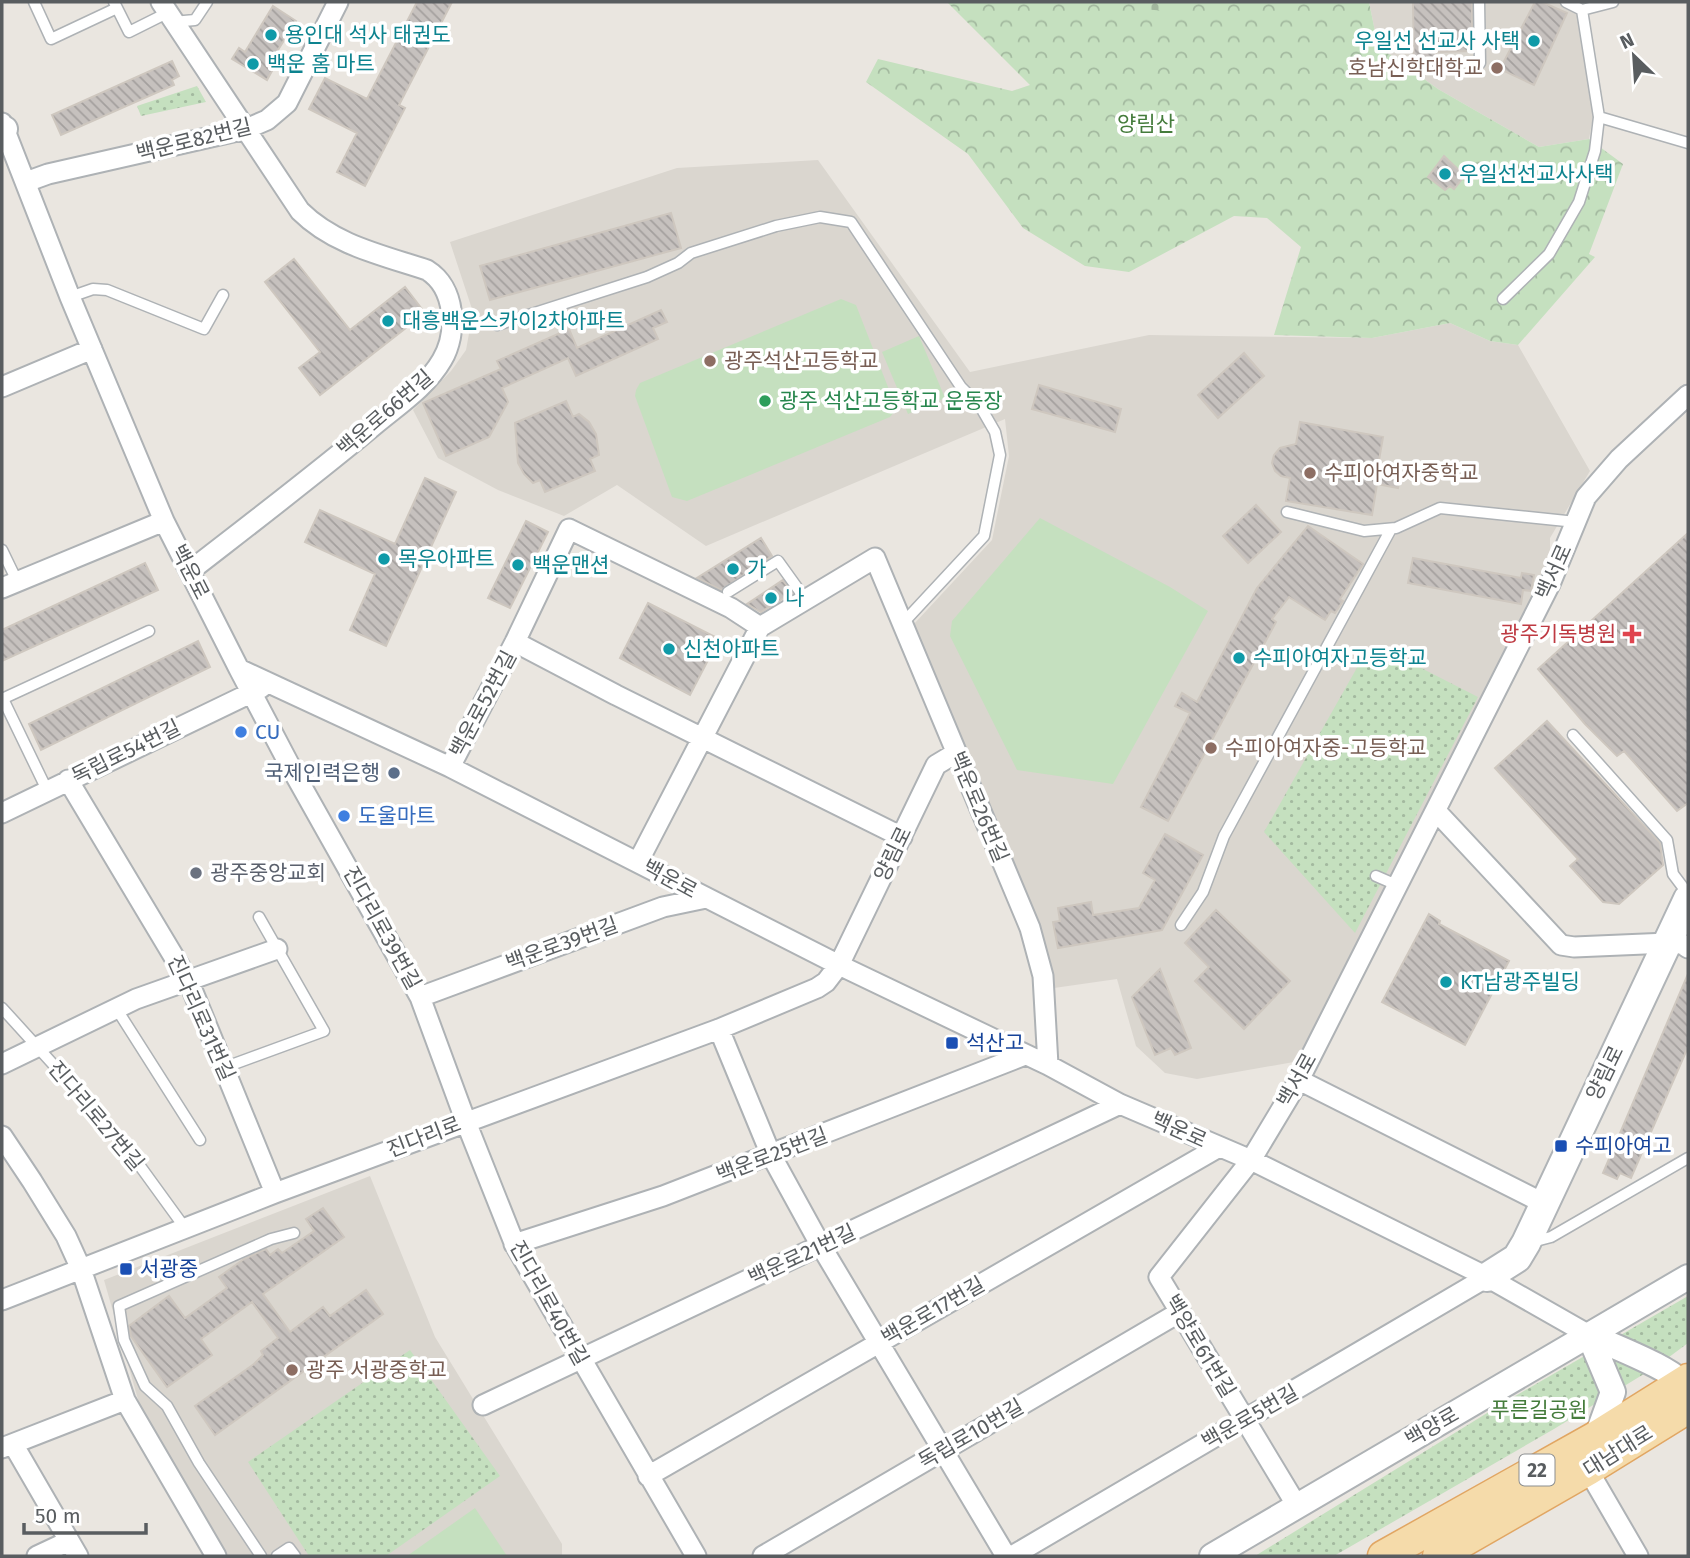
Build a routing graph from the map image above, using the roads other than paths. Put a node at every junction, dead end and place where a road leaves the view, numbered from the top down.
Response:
1 (34, 2) edge
2 (207, 2) edge
3 (338, 2) edge
4 (1479, 2) edge
5 (1566, 2) edge
6 (1613, 2) edge
7 (116, 5) edge
8 (1582, 10) junction
9 (167, 12) edge
10 (1480, 62) dead end
11 (1599, 117) junction
12 (3, 127) edge
13 (246, 129) junction
14 (1688, 142) edge
15 (26, 182) junction
16 (223, 295) dead end
17 (70, 297) junction
18 (1503, 299) dead end
19 (497, 324) dead end
20 (92, 349) junction
21 (2, 387) edge
22 (1688, 395) edge
23 (1287, 512) dead end
24 (164, 521) junction
25 (1576, 522) junction
26 (1391, 529) junction
27 (2, 550) edge
28 (190, 571) junction
29 (9, 584) edge
30 (728, 592) dead end
31 (806, 600) junction
32 (903, 623) junction
33 (761, 627) junction
34 (149, 631) dead end
35 (515, 642) junction
36 (239, 669) junction
37 (272, 683) junction
38 (251, 692) junction
39 (2, 699) edge
40 (1573, 735) dead end
41 (704, 739) junction
42 (956, 753) junction
43 (450, 766) junction
44 (68, 780) junction
45 (47, 790) junction
46 (1436, 811) junction
47 (2, 813) edge
48 (902, 837) junction
49 (638, 862) junction
50 (1376, 876) dead end
51 (1399, 886) junction
52 (1688, 897) edge
53 (706, 898) junction
54 (259, 917) dead end
55 (1181, 925) dead end
56 (1678, 946) edge
57 (277, 949) junction
58 (839, 965) junction
59 (188, 982) junction
60 (421, 997) junction
61 (2, 1008) edge
62 (117, 1008) junction
63 (719, 1029) junction
64 (38, 1047) junction
65 (1026, 1055) junction
66 (2, 1065) edge
67 (1048, 1065) junction
68 (223, 1068) junction
69 (1299, 1080) junction
70 (1120, 1104) junction
71 (466, 1122) junction
72 (2, 1136) edge
73 (200, 1140) dead end
74 (1219, 1147) junction
75 (771, 1155) junction
76 (1688, 1158) edge
77 (1251, 1160) junction
78 (275, 1193) junction
79 (1543, 1203) junction
80 (185, 1228) junction
81 (294, 1233) dead end
82 (1525, 1243) junction
83 (514, 1244) junction
84 (821, 1246) junction
85 (81, 1269) junction
86 (1487, 1277) junction
87 (1688, 1277) edge
88 (2, 1300) edge
89 (1180, 1312) junction
90 (1589, 1335) junction
91 (879, 1343) junction
92 (581, 1360) junction
93 (1687, 1390) edge
94 (125, 1400) junction
95 (483, 1405) dead end
96 (1245, 1420) junction
97 (1597, 1437) junction
98 (7, 1446) edge
99 (943, 1450) junction
100 (1588, 1470) junction
101 (648, 1476) junction
102 (1297, 1506) junction
103 (74, 1549) edge
104 (37, 1556) edge
105 (216, 1556) edge
106 (261, 1556) edge
107 (276, 1556) edge
108 (295, 1556) edge
109 (696, 1556) edge
110 (763, 1556) edge
111 (1006, 1556) edge
112 (1012, 1556) edge
113 (1212, 1556) edge
114 (1383, 1556) edge
115 (1438, 1556) edge
116 (1638, 1556) edge

1 - 7 lane
2 - 9 lane
3 - 13 street, 백운로82번길
4 - 10 lane
5 - 8 lane
6 - 8 lane
7 - 9 lane
8 - 11 lane
9 - 13 street, 백운로66번길
11 - 14 lane
11 - 18 lane
12 - 15 street, 백운로
13 - 15 street, 백운로82번길
13 - 28 street, 백운로66번길
15 - 17 street, 백운로
16 - 17 lane
17 - 20 street, 백운로
19 - 32 lane
20 - 21 street
20 - 24 street, 백운로
22 - 25 street, 백서로
23 - 26 lane
24 - 28 street, 백운로
24 - 29 street, 백운로
25 - 26 lane
25 - 46 street, 백서로
26 - 55 lane
27 - 29 lane
28 - 36 street, 백운로
30 - 31 lane
31 - 32 street, 백운로26번길
31 - 33 street
32 - 42 street, 백운로26번길
33 - 35 street, 백운로52번길
33 - 41 street
34 - 39 lane
35 - 41 street, 백운로52번길
35 - 43 street, 백운로52번길
36 - 37 street, 백운로
36 - 38 street, 진다리로39번길
37 - 38 street, 독립로54번길
37 - 43 street, 백운로
38 - 44 street, 독립로54번길
38 - 60 street, 진다리로39번길
39 - 45 lane
40 - 52 lane
41 - 48 street, 백운로52번길
41 - 49 street
42 - 48 street, 양림로
42 - 67 street, 백운로26번길
43 - 49 street, 백운로
44 - 45 street, 독립로54번길
44 - 59 street, 진다리로31번길
45 - 47 street, 독립로54번길
46 - 51 street, 백서로
46 - 56 street
48 - 58 street, 양림로
49 - 53 street, 백운로
50 - 51 lane
51 - 69 street, 백서로
52 - 56 main road, 양림로
53 - 58 street, 백운로
53 - 60 street, 백운로39번길
54 - 57 lane
56 - 79 main road, 양림로
57 - 59 street
57 - 68 lane
58 - 63 street, 진다리로
58 - 65 street, 백운로
59 - 62 street
59 - 68 street, 진다리로31번길
60 - 71 street, 진다리로39번길
61 - 64 lane, 진다리로27번길
62 - 64 street
62 - 73 lane
63 - 71 street, 진다리로
63 - 75 street
64 - 66 street
64 - 80 lane, 진다리로27번길
65 - 67 street, 백운로
65 - 75 street, 백운로25번길
67 - 70 street, 백운로
68 - 78 street, 진다리로31번길
69 - 77 street, 백서로
69 - 79 street
70 - 74 street, 백운로
70 - 84 street, 백운로21번길
71 - 78 street, 진다리로
71 - 83 street, 진다리로40번길
72 - 85 street
74 - 77 street, 백운로
74 - 91 street, 백운로17번길
75 - 83 street, 백운로25번길
75 - 84 street
76 - 82 lane, 양림로
77 - 86 street, 백운로
77 - 89 street, 백양로61번길
78 - 80 street, 진다리로
79 - 82 main road, 양림로
80 - 85 street, 진다리로
81 - 106 lane
82 - 86 main road, 양림로
83 - 92 street, 진다리로40번길
84 - 91 street
84 - 92 street, 백운로21번길
85 - 88 street, 진다리로
85 - 94 street
86 - 90 street, 백운로
86 - 96 street, 백운로5번길
87 - 90 street, 백양로
89 - 96 street, 백양로61번길
89 - 99 street, 독립로10번길
90 - 93 street, 백운로
90 - 97 street, 대남대로
90 - 102 street, 백양로
91 - 99 street
91 - 101 street, 백운로17번길
92 - 95 street, 백운로21번길
92 - 101 street, 진다리로40번길
93 - 97 main road, 대남대로 / 22
93 - 100 main road, 대남대로 / 22
94 - 98 street
94 - 105 street
96 - 102 street, 백양로61번길
96 - 112 street, 백운로5번길
97 - 114 main road, 대남대로 / 22
98 - 103 street
99 - 110 street, 독립로10번길
99 - 111 street
100 - 115 main road, 대남대로 / 22
100 - 116 street
101 - 109 street, 진다리로40번길
102 - 113 street, 백양로
103 - 104 street
107 - 108 lane

